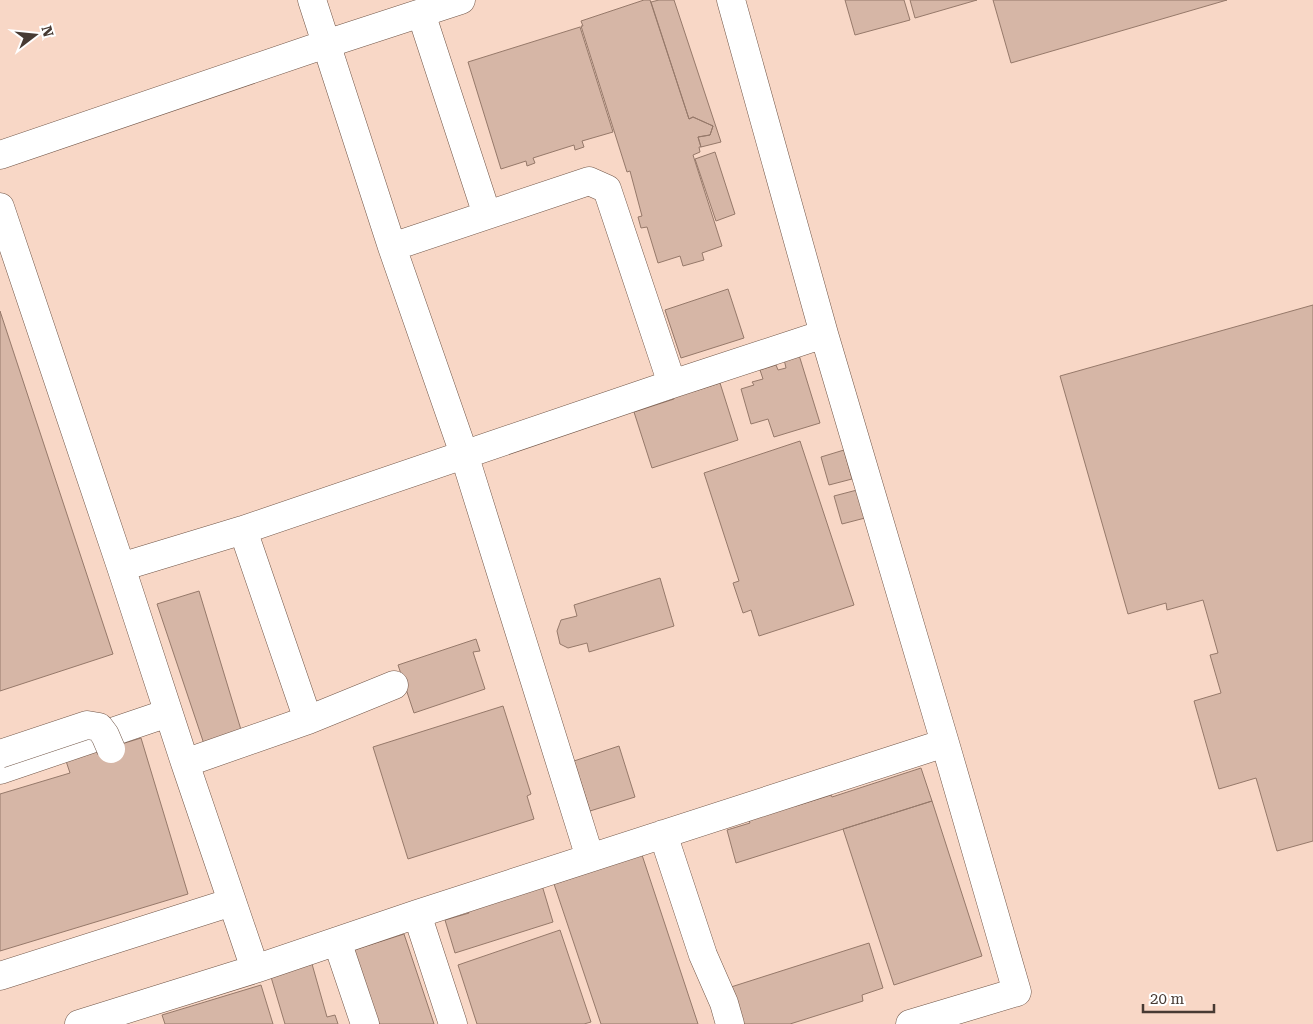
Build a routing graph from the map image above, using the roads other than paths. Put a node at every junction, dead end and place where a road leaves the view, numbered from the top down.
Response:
1 (312, 0) edge
2 (461, 0) edge
3 (731, 0) edge
4 (421, 13) junction
5 (326, 44) junction
6 (0, 155) edge
7 (0, 207) edge
8 (486, 215) junction
9 (392, 247) junction
10 (824, 334) junction
11 (672, 384) junction
12 (464, 454) junction
13 (243, 530) junction
14 (121, 567) junction
15 (394, 685) dead end
16 (168, 713) junction
17 (308, 720) junction
18 (946, 742) junction
19 (111, 748) dead end
20 (0, 754) edge
21 (185, 763) junction
22 (0, 770) edge
23 (663, 834) junction
24 (590, 858) junction
25 (232, 902) junction
26 (417, 914) junction
27 (337, 941) junction
28 (255, 970) junction
29 (0, 976) edge
30 (144, 1014) edge
31 (727, 1014) edge
32 (79, 1024) edge
33 (365, 1024) edge
34 (454, 1024) edge
35 (910, 1024) edge

1 - 5 lane
2 - 4 lane
3 - 10 lane
4 - 5 lane
4 - 8 lane
5 - 6 lane
5 - 9 lane
7 - 14 lane
8 - 9 lane
8 - 11 lane
9 - 12 lane
10 - 11 lane
10 - 18 lane
11 - 12 lane
12 - 13 lane
12 - 24 lane
13 - 14 lane
13 - 17 lane
14 - 16 lane
15 - 17 lane
16 - 21 lane
16 - 22 lane
17 - 21 lane
18 - 23 lane
18 - 35 lane
19 - 20 lane, bridge
21 - 25 lane
23 - 24 lane
23 - 31 lane
24 - 26 lane
25 - 28 lane
25 - 29 lane
26 - 27 lane
26 - 34 lane
27 - 28 lane
27 - 33 lane
28 - 30 lane
30 - 32 lane

